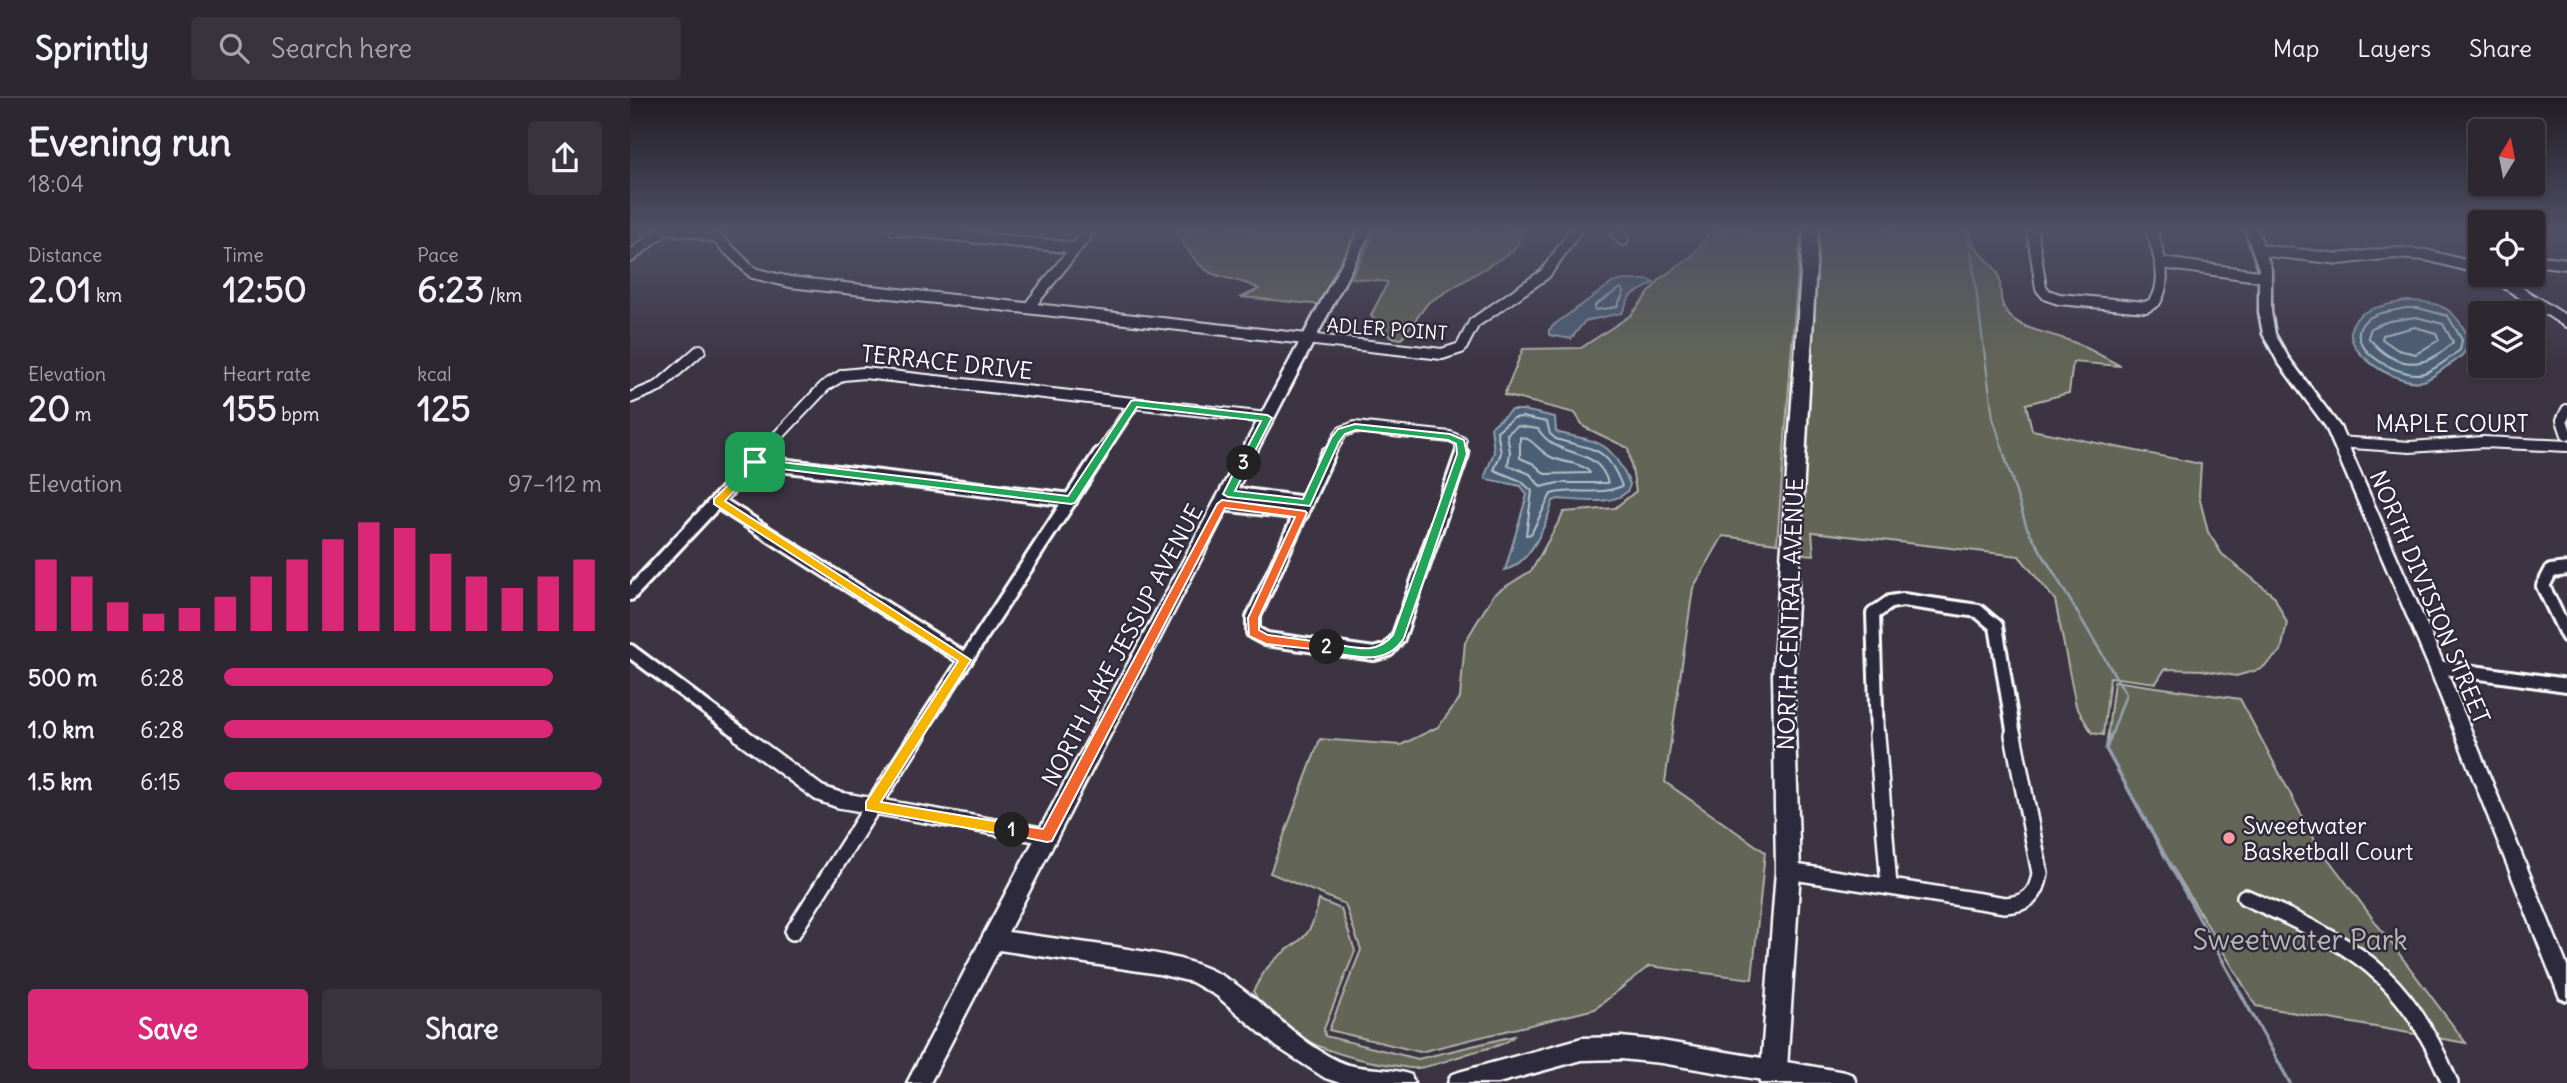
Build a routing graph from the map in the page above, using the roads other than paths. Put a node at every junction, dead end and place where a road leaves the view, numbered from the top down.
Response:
1 (762, 275) edge
2 (1054, 275) edge
3 (1341, 275) edge
4 (1544, 275) edge
5 (1808, 275) edge
6 (2040, 275) edge
7 (2160, 275) edge
8 (2251, 275) edge
9 (2266, 277) joint
10 (2514, 287) edge
11 (1028, 308) junction
12 (2567, 322) edge
13 (1307, 339) junction
14 (699, 349) dead end
15 (630, 398) edge
16 (1134, 403) junction
17 (2567, 410) edge
18 (1267, 418) junction
19 (2567, 435) edge
20 (2338, 442) junction
21 (2567, 446) edge
22 (755, 462) junction
23 (1225, 499) junction
24 (1071, 500) junction
25 (718, 502) junction
26 (1304, 508) junction
27 (2567, 569) edge
28 (630, 594) edge
29 (2567, 636) edge
30 (630, 651) edge
31 (965, 660) junction
32 (2437, 667) junction
33 (2567, 685) edge
34 (871, 806) junction
35 (1047, 836) junction
36 (1788, 870) junction
37 (1889, 886) junction
38 (2245, 897) dead end
39 (793, 932) dead end
40 (992, 939) junction
41 (2567, 991) edge
42 (1774, 1077) edge
43 (918, 1083) edge
44 (1403, 1083) edge
45 (1459, 1083) edge
46 (1845, 1083) edge
47 (2450, 1083) edge

1 - 11 street, ADLER POINT
2 - 11 street
3 - 13 street, NORTH LAKE JESSUP AVENUE
4 - 13 street, ADLER POINT
5 - 36 main road, NORTH CENTRAL AVENUE
6 - 7 street
8 - 9 street
9 - 20 street, NORTH DIVISION STREET
10 - 12 street
11 - 13 street, ADLER POINT
13 - 18 street, NORTH LAKE JESSUP AVENUE
14 - 15 street
16 - 18 street, TERRACE DRIVE
16 - 22 street, TERRACE DRIVE
16 - 24 street
17 - 19 street
18 - 23 street, NORTH LAKE JESSUP AVENUE
20 - 21 street, MAPLE COURT
20 - 32 street, NORTH DIVISION STREET
22 - 24 street
22 - 25 street, TERRACE DRIVE
23 - 26 street
23 - 35 street, NORTH LAKE JESSUP AVENUE
24 - 31 street
25 - 28 street, TERRACE DRIVE
25 - 31 street
26 - 26 street
27 - 29 street
30 - 34 street
31 - 34 street
32 - 33 street
32 - 41 street, NORTH DIVISION STREET
34 - 35 street
34 - 39 street
35 - 40 street, NORTH LAKE JESSUP AVENUE
36 - 37 street
36 - 42 main road, NORTH CENTRAL AVENUE
37 - 37 street
38 - 47 street
40 - 43 street, NORTH LAKE JESSUP AVENUE
40 - 44 street
42 - 45 street
42 - 46 street

